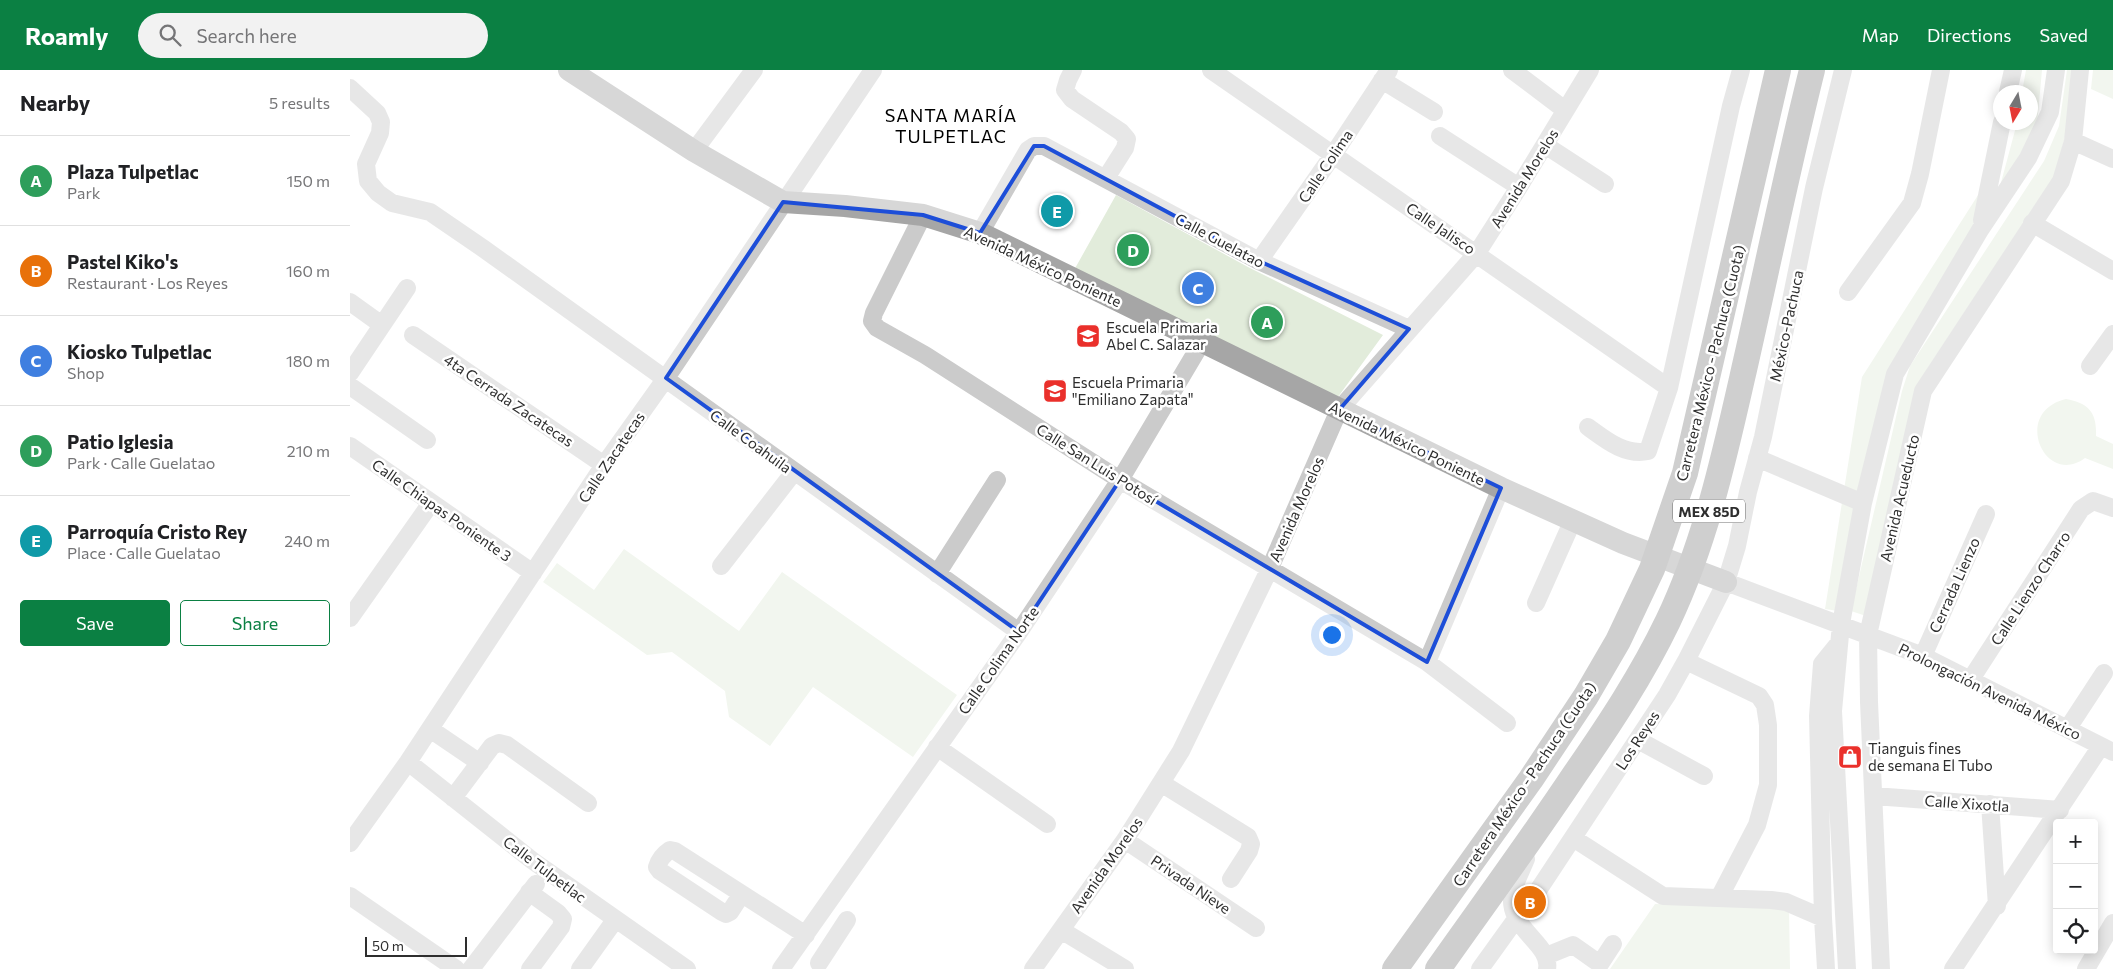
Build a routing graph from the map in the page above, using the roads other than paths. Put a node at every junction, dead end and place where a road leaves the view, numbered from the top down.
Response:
1 (569, 70) edge
2 (754, 70) edge
3 (873, 70) edge
4 (1073, 70) edge
5 (1211, 70) edge
6 (1512, 70) edge
7 (1590, 70) edge
8 (1741, 70) edge
9 (1778, 70) edge
10 (1812, 70) edge
11 (1843, 70) edge
12 (1941, 70) edge
13 (2013, 70) edge
14 (2056, 70) edge
15 (2080, 70) edge
16 (1386, 75) edge
17 (2010, 85) edge
18 (350, 88) edge
19 (1565, 110) junction
20 (1434, 112) dead end
21 (2000, 130) edge
22 (1440, 136) dead end
23 (2073, 141) junction
24 (1545, 145) junction
25 (694, 151) junction
26 (1333, 155) junction
27 (2113, 159) edge
28 (1106, 178) junction
29 (1605, 184) dead end
30 (1519, 187) junction
31 (783, 202) junction
32 (922, 215) junction
33 (2032, 223) junction
34 (1980, 230) junction
35 (980, 233) junction
36 (1477, 253) junction
37 (1259, 261) junction
38 (2113, 271) edge
39 (407, 288) dead end
40 (1848, 292) dead end
41 (350, 302) edge
42 (382, 326) junction
43 (1408, 329) junction
44 (2113, 334) edge
45 (413, 335) dead end
46 (1202, 342) junction
47 (2090, 366) dead end
48 (350, 373) edge
49 (666, 378) junction
50 (350, 386) edge
51 (1669, 388) junction
52 (1339, 410) junction
53 (1588, 427) dead end
54 (428, 440) dead end
55 (351, 448) edge
56 (1757, 458) junction
57 (604, 465) junction
58 (794, 472) junction
59 (997, 480) dead end
60 (1120, 480) junction
61 (1501, 488) junction
62 (431, 503) junction
63 (1863, 503) junction
64 (2113, 508) edge
65 (1986, 514) dead end
66 (1573, 520) junction
67 (721, 566) dead end
68 (1270, 568) junction
69 (533, 573) junction
70 (937, 574) junction
71 (1726, 582) junction
72 (1536, 603) dead end
73 (350, 618) edge
74 (1841, 624) junction
75 (1019, 632) junction
76 (1868, 634) junction
77 (1839, 643) junction
78 (1923, 656) junction
79 (1686, 661) junction
80 (1427, 662) junction
81 (2104, 674) dead end
82 (1971, 679) junction
83 (1507, 723) dead end
84 (2068, 728) junction
85 (430, 729) junction
86 (1638, 740) junction
87 (937, 747) junction
88 (2107, 749) edge
89 (408, 762) junction
90 (480, 763) junction
91 (1704, 776) dead end
92 (1161, 783) junction
93 (1874, 796) junction
94 (453, 798) junction
95 (588, 803) dead end
96 (1990, 804) junction
97 (2060, 810) junction
98 (1047, 824) dead end
99 (1537, 830) junction
100 (1573, 838) junction
101 (1125, 840) junction
102 (350, 843) edge
103 (1230, 879) dead end
104 (1538, 892) dead end
105 (741, 894) dead end
106 (350, 896) edge
107 (1719, 898) junction
108 (1997, 906) junction
109 (1823, 918) junction
110 (1516, 919) junction
111 (615, 920) junction
112 (847, 920) dead end
113 (2112, 926) edge
114 (1256, 928) dead end
115 (1061, 930) junction
116 (806, 934) junction
117 (1613, 944) dead end
118 (796, 949) junction
119 (1547, 963) edge
120 (824, 966) edge
121 (456, 969) edge
122 (471, 969) edge
123 (530, 969) edge
124 (580, 969) edge
125 (687, 969) edge
126 (781, 969) edge
127 (1033, 969) edge
128 (1125, 969) edge
129 (1395, 969) edge
130 (1438, 969) edge
131 (1480, 969) edge
132 (1826, 969) edge
133 (1847, 969) edge
134 (1881, 969) edge
135 (1953, 969) edge
136 (2086, 969) edge

1 - 25 main road, Avenida México Poniente
2 - 25 street
3 - 31 street, Calle Zacatecas
4 - 28 street
5 - 26 street, Calle Jalisco
6 - 19 street
7 - 19 street, Avenida Morelos
8 - 51 street
9 - 129 highway, Carretera México - Pachuca (Cuota) / MEX 85D
10 - 99 highway, MEX 85D
11 - 56 street, México-Pachuca
12 - 40 street
13 - 17 street
14 - 34 street
15 - 23 street, Avenida Acueducto
16 - 20 street
16 - 26 street, Calle Colima
18 - 49 street, Calle Coahuila
19 - 24 street, Avenida Morelos
21 - 34 street
22 - 30 street
23 - 27 street
23 - 33 street, Avenida Acueducto
24 - 29 street
24 - 30 street, Avenida Morelos
25 - 31 main road, Avenida México Poniente
26 - 36 street, Calle Jalisco
26 - 37 street, Calle Colima
28 - 35 street, Calle Guelatao
28 - 37 street, Calle Guelatao
30 - 36 street, Avenida Morelos
31 - 32 main road, Avenida México Poniente
31 - 49 street, Calle Zacatecas
32 - 35 main road, Avenida México Poniente
32 - 60 street, Calle San Luis Potosí
33 - 38 street
33 - 76 street, Avenida Acueducto
34 - 63 street
35 - 46 main road, Avenida México Poniente
36 - 43 street, Avenida Morelos
36 - 51 street, Calle Jalisco
37 - 43 street, Calle Guelatao
39 - 42 street
41 - 42 street
42 - 48 street
43 - 52 street, Avenida Morelos
44 - 47 street
45 - 57 street, 4ta Cerrada Zacatecas
46 - 52 main road, Avenida México Poniente
46 - 60 street, Calle Colima Norte
49 - 57 street, Calle Zacatecas
49 - 58 street, Calle Coahuila
50 - 54 street
51 - 53 street
52 - 61 main road, Avenida México Poniente
52 - 68 street, Avenida Morelos
55 - 62 street, Calle Chiapas Poniente 3
56 - 63 street
56 - 71 street, México-Pachuca
57 - 69 street, Calle Zacatecas
58 - 67 street
58 - 70 street, Calle Coahuila
59 - 70 street
60 - 68 street, Calle San Luis Potosí
60 - 75 street, Calle Colima Norte
61 - 66 main road, Avenida México Poniente
61 - 80 street
62 - 69 street, Calle Chiapas Poniente 3
62 - 73 street
63 - 74 street
64 - 82 street, Calle Lienzo Charro
65 - 78 street, Cerrada Lienzo
66 - 71 main road, Avenida México Poniente
66 - 72 street
68 - 80 street, Calle San Luis Potosí
68 - 92 street, Avenida Morelos
69 - 85 street, Calle Zacatecas
70 - 75 street, Calle Coahuila
71 - 74 street, Prolongación Avenida México
71 - 79 street, Los Reyes
74 - 76 street, Prolongación Avenida México
74 - 77 street
75 - 87 street, Calle Colima Norte
76 - 78 street, Prolongación Avenida México
76 - 93 street, Avenida Acueducto
77 - 109 street
77 - 133 street
78 - 82 street, Prolongación Avenida México
79 - 86 street, Los Reyes
79 - 107 street
80 - 83 street, Calle San Luis Potosí
81 - 84 street
82 - 84 street, Prolongación Avenida México
84 - 88 street, Prolongación Avenida México
85 - 89 street, Calle Zacatecas
85 - 90 street
86 - 91 street
86 - 100 street, Los Reyes
87 - 98 street
87 - 116 street, Calle Colima Norte
88 - 97 street
89 - 94 street, Calle Tulpetlac
89 - 102 street, Calle Zacatecas
90 - 94 street
90 - 95 street
92 - 101 street, Avenida Morelos
92 - 103 street
93 - 96 street, Calle Xixotla
93 - 134 street, Avenida Acueducto
94 - 111 street, Calle Tulpetlac
96 - 97 street, Calle Xixotla
96 - 108 street
97 - 108 street
99 - 110 street
99 - 130 highway, MEX 85D
100 - 104 street, Los Reyes
100 - 107 street
101 - 114 street, Privada Nieve
101 - 115 street, Avenida Morelos
105 - 116 street
106 - 121 street
107 - 109 street
108 - 135 street
109 - 132 street
110 - 119 street
110 - 131 street
111 - 124 street
111 - 125 street, Calle Tulpetlac
112 - 120 street
113 - 136 street
115 - 127 street, Avenida Morelos
115 - 128 street
116 - 118 street, Calle Colima Norte
117 - 119 street
118 - 120 street
118 - 126 street, Calle Colima Norte
122 - 123 street

